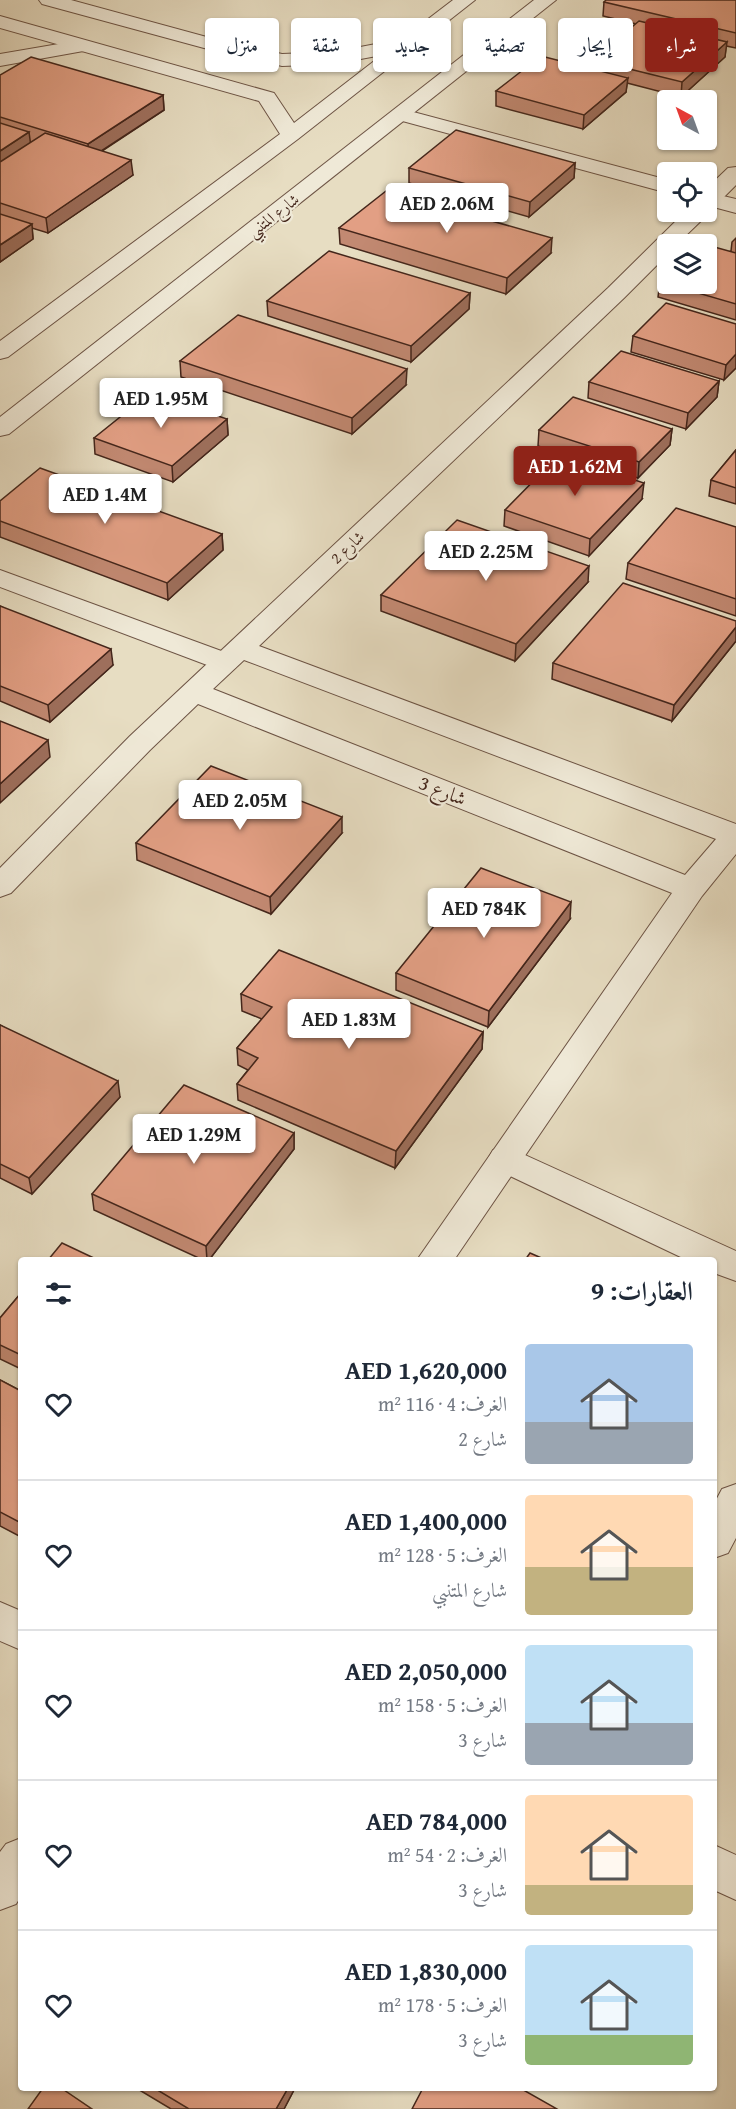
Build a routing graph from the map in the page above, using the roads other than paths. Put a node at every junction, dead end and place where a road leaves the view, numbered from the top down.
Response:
1 (49, 0) edge
2 (465, 0) edge
3 (546, 0) edge
4 (442, 18) edge
5 (0, 22) edge
6 (205, 42) edge
7 (82, 46) junction
8 (373, 51) edge
9 (279, 59) edge
10 (0, 60) edge
11 (205, 67) edge
12 (170, 69) junction
13 (373, 72) edge
14 (402, 115) junction
15 (291, 135) junction
16 (736, 173) edge
17 (657, 184) edge
18 (717, 191) edge
19 (717, 204) edge
20 (736, 206) edge
21 (686, 222) edge
22 (106, 272) junction
23 (0, 352) edge
24 (0, 368) edge
25 (0, 429) edge
26 (0, 578) edge
27 (232, 656) junction
28 (194, 692) junction
29 (736, 834) edge
30 (0, 886) edge
31 (691, 889) junction
32 (505, 1159) junction
33 (437, 1257) edge
34 (715, 1257) edge
35 (717, 1258) edge
36 (736, 1267) edge
37 (736, 1501) edge
38 (717, 1536) edge
39 (0, 1620) edge
40 (18, 1630) edge
41 (18, 1863) edge
42 (717, 1868) edge
43 (736, 1879) edge
44 (0, 1889) edge

1 - 6 street
2 - 4 street
3 - 14 street, شارع المتنبي
5 - 7 street
7 - 10 street
7 - 12 street
8 - 9 street
11 - 12 street
12 - 15 street
13 - 15 street
14 - 17 street
14 - 25 street, شارع المتنبي
15 - 22 street
16 - 18 street, شارع 2
19 - 20 street
21 - 27 street, شارع 2
22 - 23 street
22 - 24 street
26 - 27 street
27 - 28 street, شارع 2
27 - 29 street
28 - 30 street, شارع 2
28 - 31 street, شارع 3
29 - 31 street
31 - 32 street
32 - 33 street
32 - 34 street
35 - 36 street
37 - 38 street
39 - 40 street
41 - 44 street
42 - 43 street

